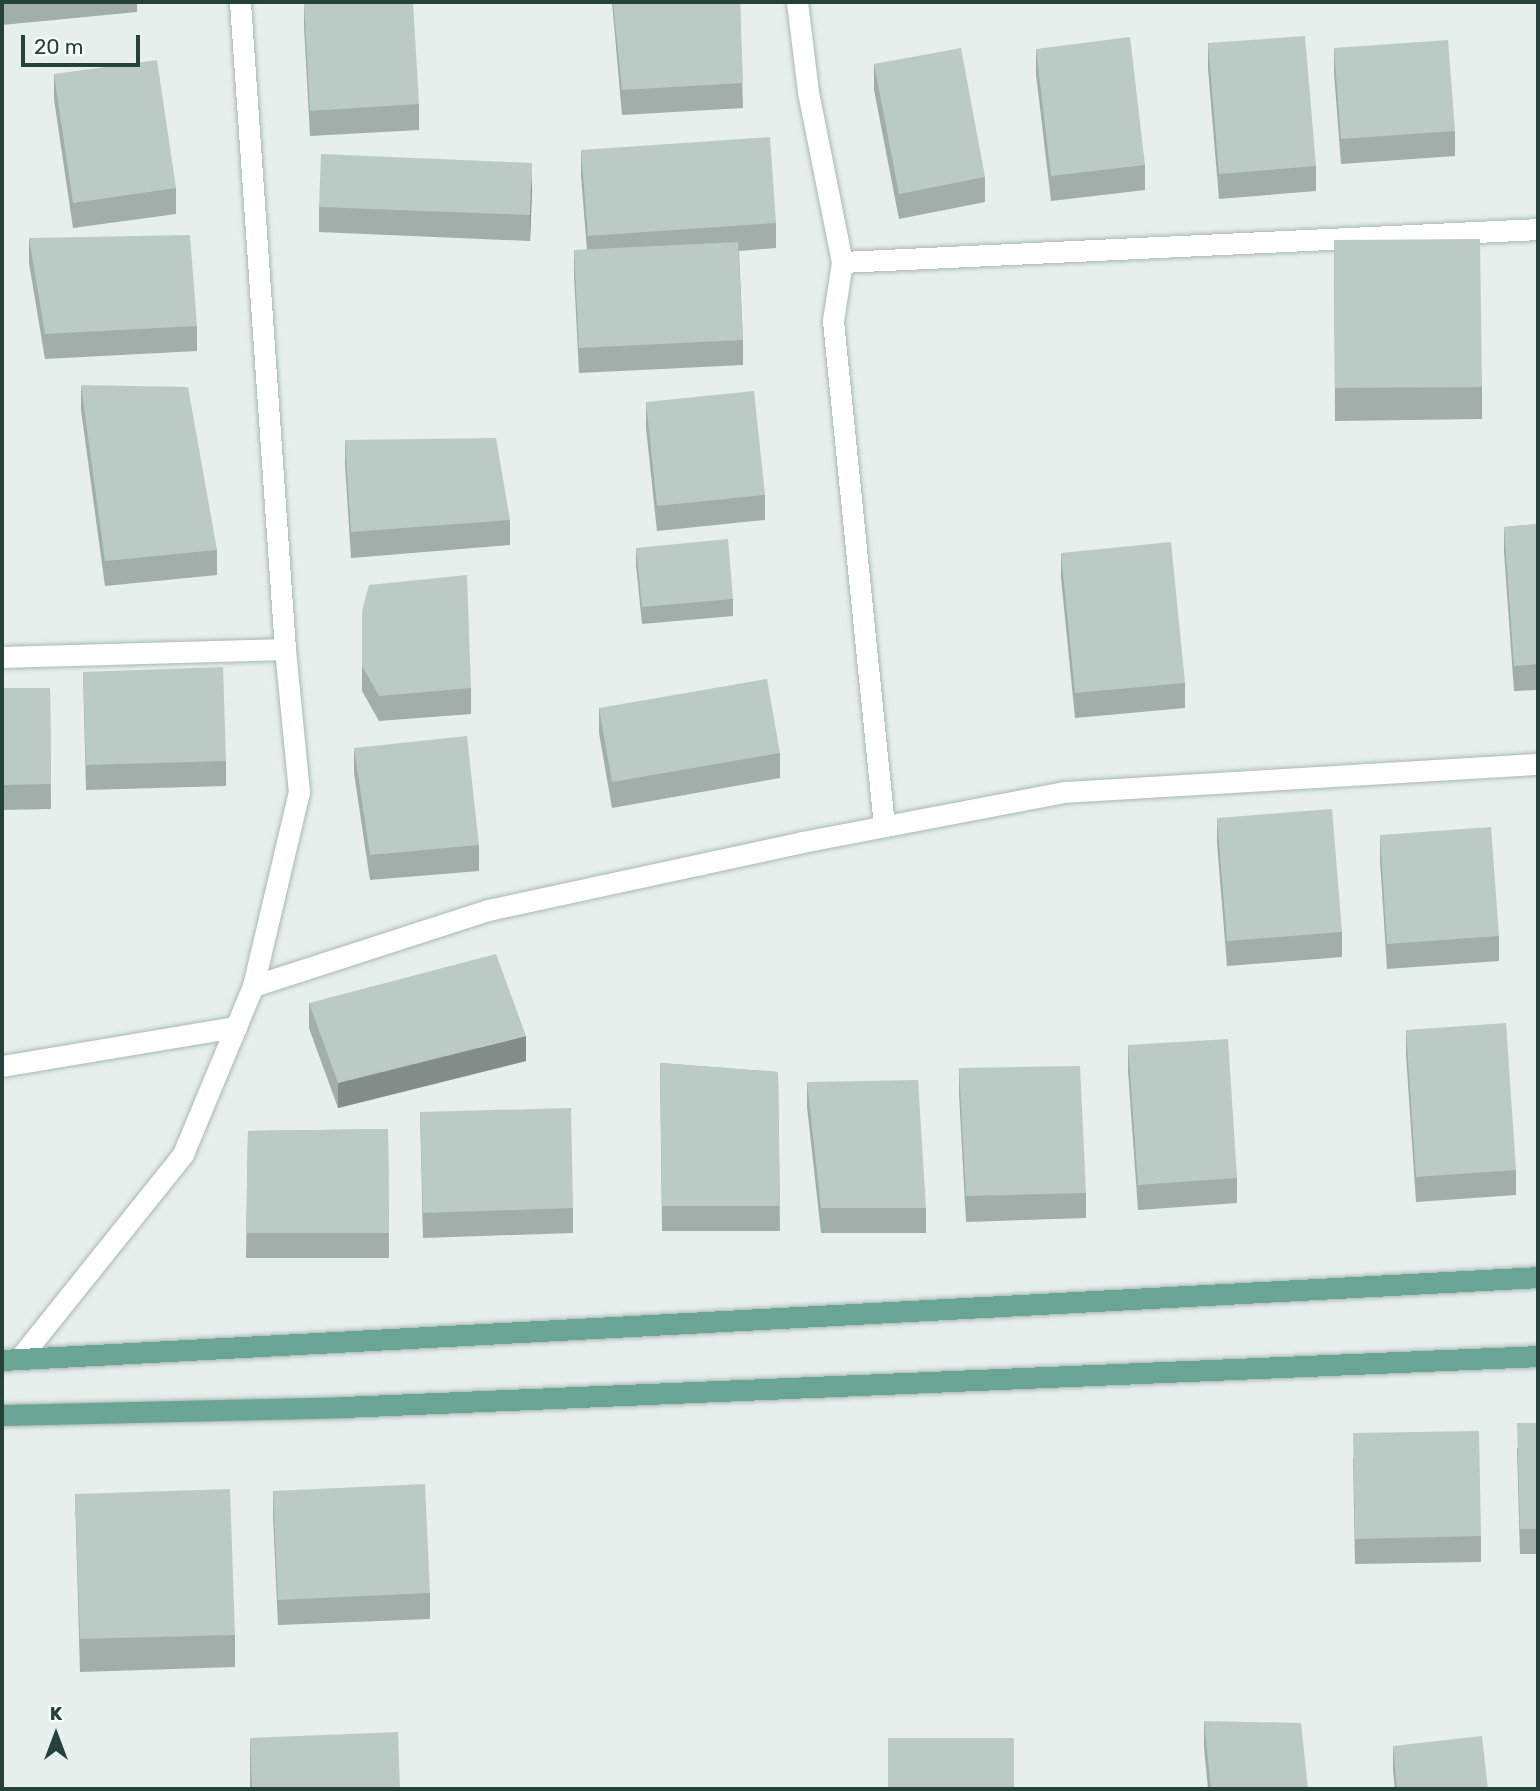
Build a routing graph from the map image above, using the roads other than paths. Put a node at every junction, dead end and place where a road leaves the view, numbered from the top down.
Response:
1 (240, 2) edge
2 (797, 2) edge
3 (1538, 229) edge
4 (842, 262) junction
5 (285, 649) junction
6 (2, 657) edge
7 (1538, 764) edge
8 (884, 826) junction
9 (253, 986) junction
10 (236, 1027) junction
11 (2, 1066) edge
12 (1538, 1277) edge
13 (1538, 1356) edge
14 (10, 1359) edge
15 (2, 1374) edge
16 (2, 1415) edge

1 - 5 street
2 - 4 street
3 - 4 street
4 - 8 street
5 - 6 street
5 - 9 street
7 - 8 street
8 - 9 street
9 - 10 street
10 - 11 street
10 - 14 street
12 - 14 main road
13 - 16 main road
14 - 15 main road

